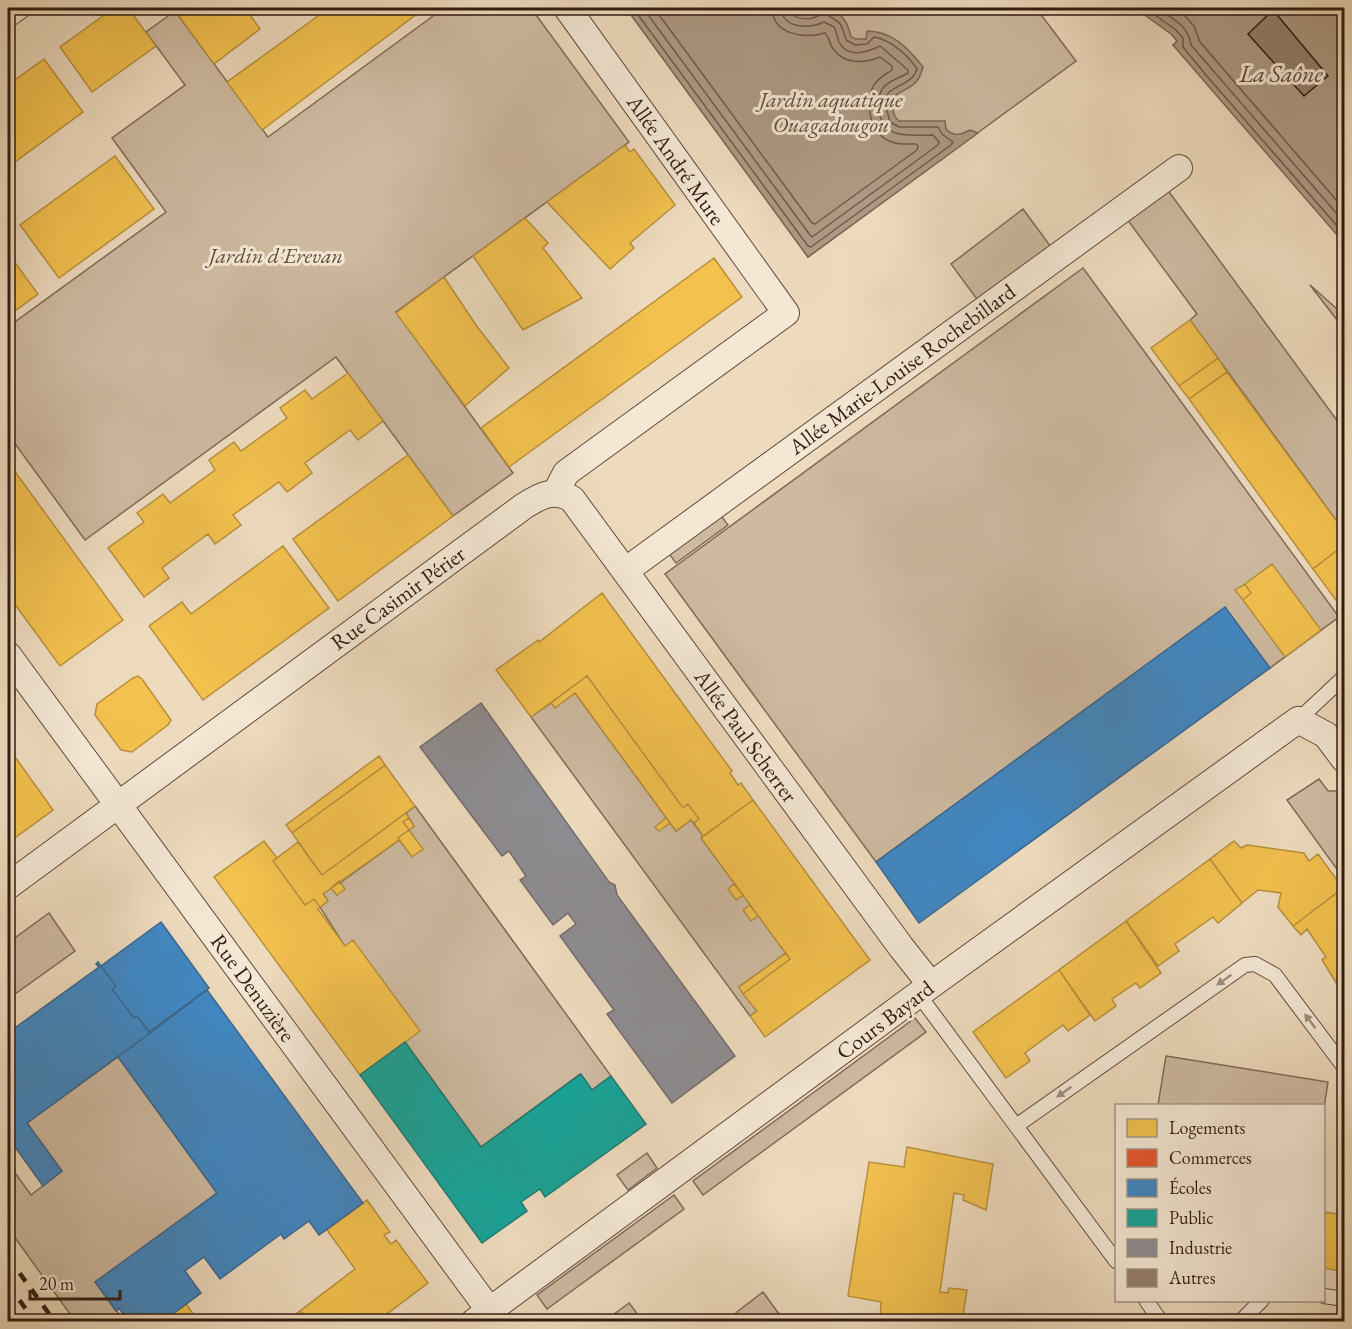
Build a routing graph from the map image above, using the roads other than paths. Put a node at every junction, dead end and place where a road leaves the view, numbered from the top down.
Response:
1 (26, 8) edge
2 (567, 8) edge
3 (8, 21) edge
4 (1179, 168) dead end
5 (556, 492) junction
6 (625, 571) junction
7 (8, 655) edge
8 (1344, 677) edge
9 (1298, 720) junction
10 (1344, 759) edge
11 (117, 804) junction
12 (8, 886) edge
13 (925, 990) junction
14 (1344, 1067) edge
15 (1016, 1126) junction
16 (1115, 1260) edge
17 (1325, 1296) edge
18 (1344, 1299) edge
19 (1147, 1302) edge
20 (1260, 1302) edge
21 (488, 1318) edge
22 (1161, 1322) edge
23 (1240, 1322) edge

1 - 3 lane
2 - 5 street, Allée André Mure
4 - 6 street, Allée Marie-Louise Rochebillard
5 - 6 street, Allée Paul Scherrer
5 - 11 street, Rue Casimir Périer
6 - 13 street, Allée Paul Scherrer
7 - 11 street, Rue Denuzière
8 - 9 lane
9 - 10 street
9 - 13 street, Cours Bayard
11 - 12 street, Rue Casimir Périer
11 - 21 street, Rue Denuzière
13 - 15 lane
13 - 21 street, Cours Bayard
14 -> 15 lane
15 - 16 lane
17 - 18 lane
19 - 22 lane
20 - 23 lane

